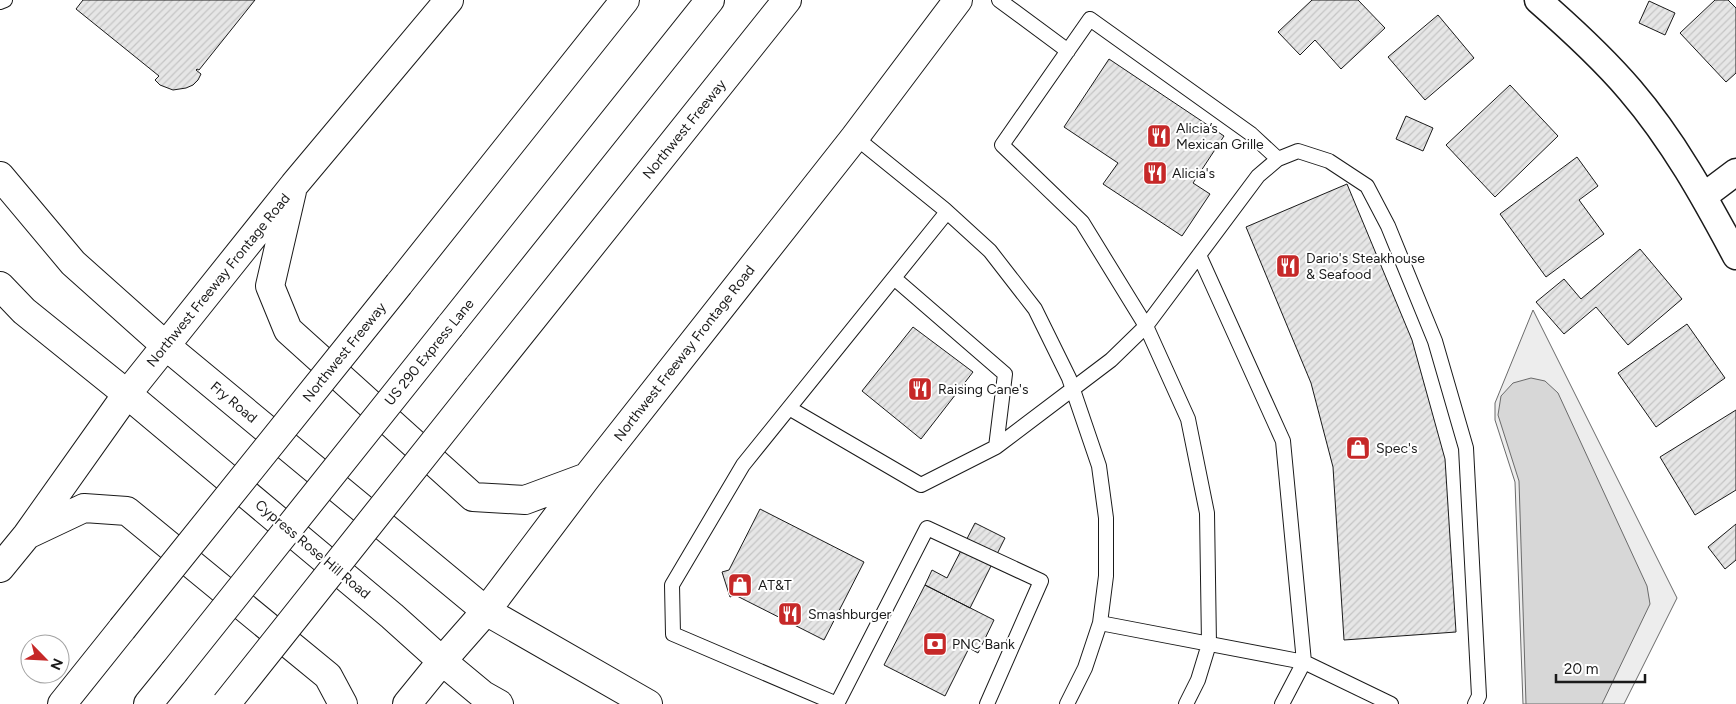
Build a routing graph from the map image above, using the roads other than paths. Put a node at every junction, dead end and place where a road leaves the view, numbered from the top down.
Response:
1 (5, 0) edge
2 (449, 0) edge
3 (625, 0) edge
4 (710, 0) edge
5 (787, 0) edge
6 (958, 0) edge
7 (999, 0) edge
8 (1538, 0) edge
9 (0, 2) edge
10 (1068, 51) junction
11 (855, 137) junction
12 (1278, 159) junction
13 (1736, 172) edge
14 (0, 176) edge
15 (294, 185) junction
16 (1704, 196) junction
17 (948, 212) junction
18 (1200, 255) junction
19 (1736, 256) edge
20 (894, 278) junction
21 (0, 286) edge
22 (1146, 326) junction
23 (166, 346) junction
24 (1073, 388) junction
25 (127, 394) junction
26 (789, 408) junction
27 (996, 447) junction
28 (587, 477) junction
29 (26, 536) junction
30 (0, 568) edge
31 (486, 611) junction
32 (1100, 623) junction
33 (1209, 644) junction
34 (442, 661) junction
35 (1304, 662) junction
36 (62, 704) edge
37 (148, 704) edge
38 (226, 704) edge
39 (343, 704) edge
40 (407, 704) edge
41 (499, 704) edge
42 (648, 704) edge
43 (837, 704) edge
44 (987, 704) edge
45 (1067, 704) edge
46 (1186, 704) edge
47 (1282, 704) edge
48 (1391, 704) edge
49 (1475, 704) edge

1 - 9 lane
2 - 15 main road, Northwest Freeway Frontage Road
3 - 36 main road, Northwest Freeway, bridge
4 - 37 main road, US 290 Express Lane, bridge
5 - 38 main road, Northwest Freeway, bridge
6 - 11 main road, Northwest Freeway Frontage Road
7 - 10 lane
8 - 16 street
10 - 12 lane
10 - 22 lane
11 - 17 lane
11 - 28 main road, Northwest Freeway Frontage Road
12 - 18 lane
12 - 49 lane
13 - 16 street
14 - 23 main road, Fry Road
15 - 23 main road, Northwest Freeway Frontage Road
15 - 28 main road
16 - 19 street
17 - 20 lane
17 - 24 lane
18 - 22 lane
18 - 35 lane
20 - 26 lane
20 - 27 lane
21 - 25 main road
22 - 24 lane
22 - 33 lane
23 - 25 main road, Northwest Freeway Frontage Road
23 - 31 main road, Fry Road
24 - 27 lane
24 - 32 lane
25 - 29 main road, Northwest Freeway Frontage Road
25 - 34 main road, Cypress Rose Hill Road
26 - 27 lane
26 - 43 lane
28 - 31 main road, Northwest Freeway Frontage Road
29 - 30 main road, Northwest Freeway Frontage Road
29 - 39 main road
31 - 34 main road, Northwest Freeway Frontage Road
31 - 42 main road
32 - 33 lane
32 - 45 lane
33 - 35 lane
33 - 46 lane
34 - 40 main road, Northwest Freeway Frontage Road
34 - 41 main road, Cypress Rose Hill Road
35 - 47 lane
35 - 48 lane
43 - 44 lane

